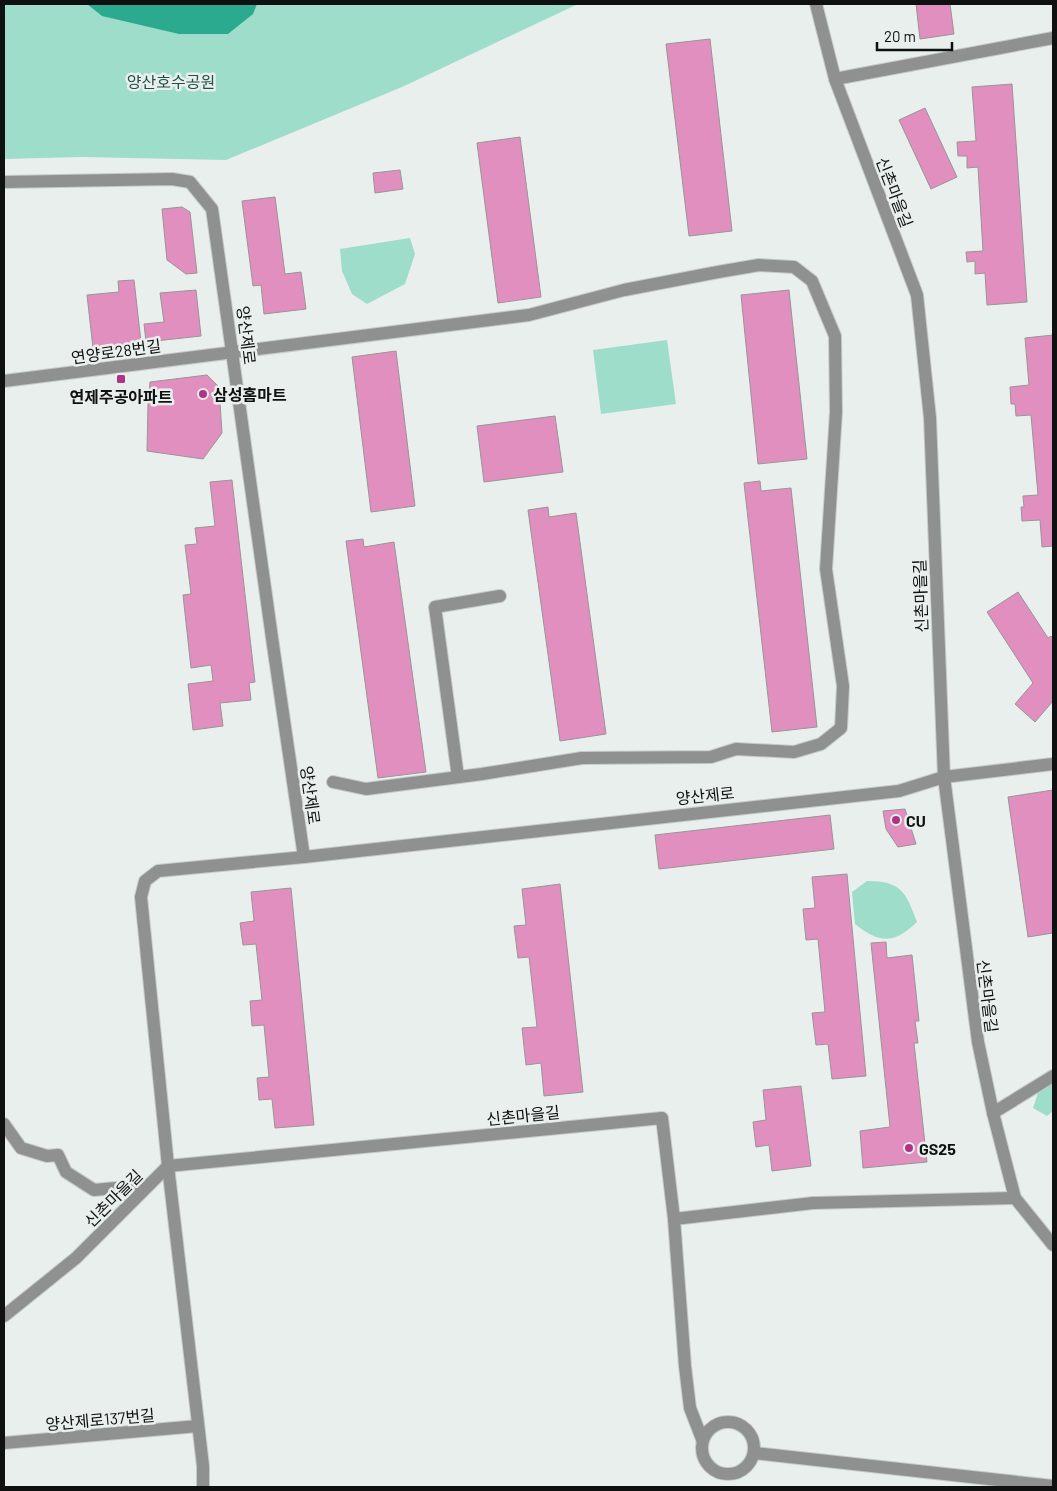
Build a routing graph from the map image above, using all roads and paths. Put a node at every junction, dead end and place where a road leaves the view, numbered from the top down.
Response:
1 (816, 4) edge
2 (1053, 38) edge
3 (835, 79) junction
4 (4, 182) edge
5 (233, 352) junction
6 (4, 382) edge
7 (500, 596) dead end
8 (1053, 764) edge
9 (458, 777) junction
10 (944, 777) junction
11 (333, 782) dead end
12 (304, 857) junction
13 (1053, 1076) edge
14 (993, 1113) junction
15 (4, 1124) edge
16 (168, 1166) junction
17 (148, 1186) junction
18 (1016, 1198) junction
19 (674, 1219) junction
20 (1053, 1245) edge
21 (4, 1316) edge
22 (198, 1426) junction
23 (702, 1439) junction
24 (4, 1443) edge
25 (754, 1453) junction
26 (730, 1474) junction
27 (1053, 1486) edge
28 (203, 1487) edge
29 (729, 1487) edge

1 - 3 street, 신촌마을길
2 - 3 street
3 - 10 street, 신촌마을길
4 - 5 street, 양산제로
5 - 6 street, 연양로28번길
5 - 9 street, 연양로28번길
5 - 12 street, 양산제로
7 - 9 street
8 - 10 street, 양산제로
9 - 11 street
10 - 12 street, 양산제로
10 - 14 street, 신촌마을길
12 - 16 street
13 - 14 street
14 - 18 street, 신촌마을길
15 - 17 street
16 - 17 street, 신촌마을길
16 - 19 street, 신촌마을길
16 - 22 street
17 - 21 street, 신촌마을길
18 - 19 street
18 - 20 street, 신촌마을길
19 - 23 street
22 - 24 street, 양산제로137번길
22 - 28 street
23 - 25 street
23 - 26 street
25 - 26 street
25 - 27 street
26 - 29 street

